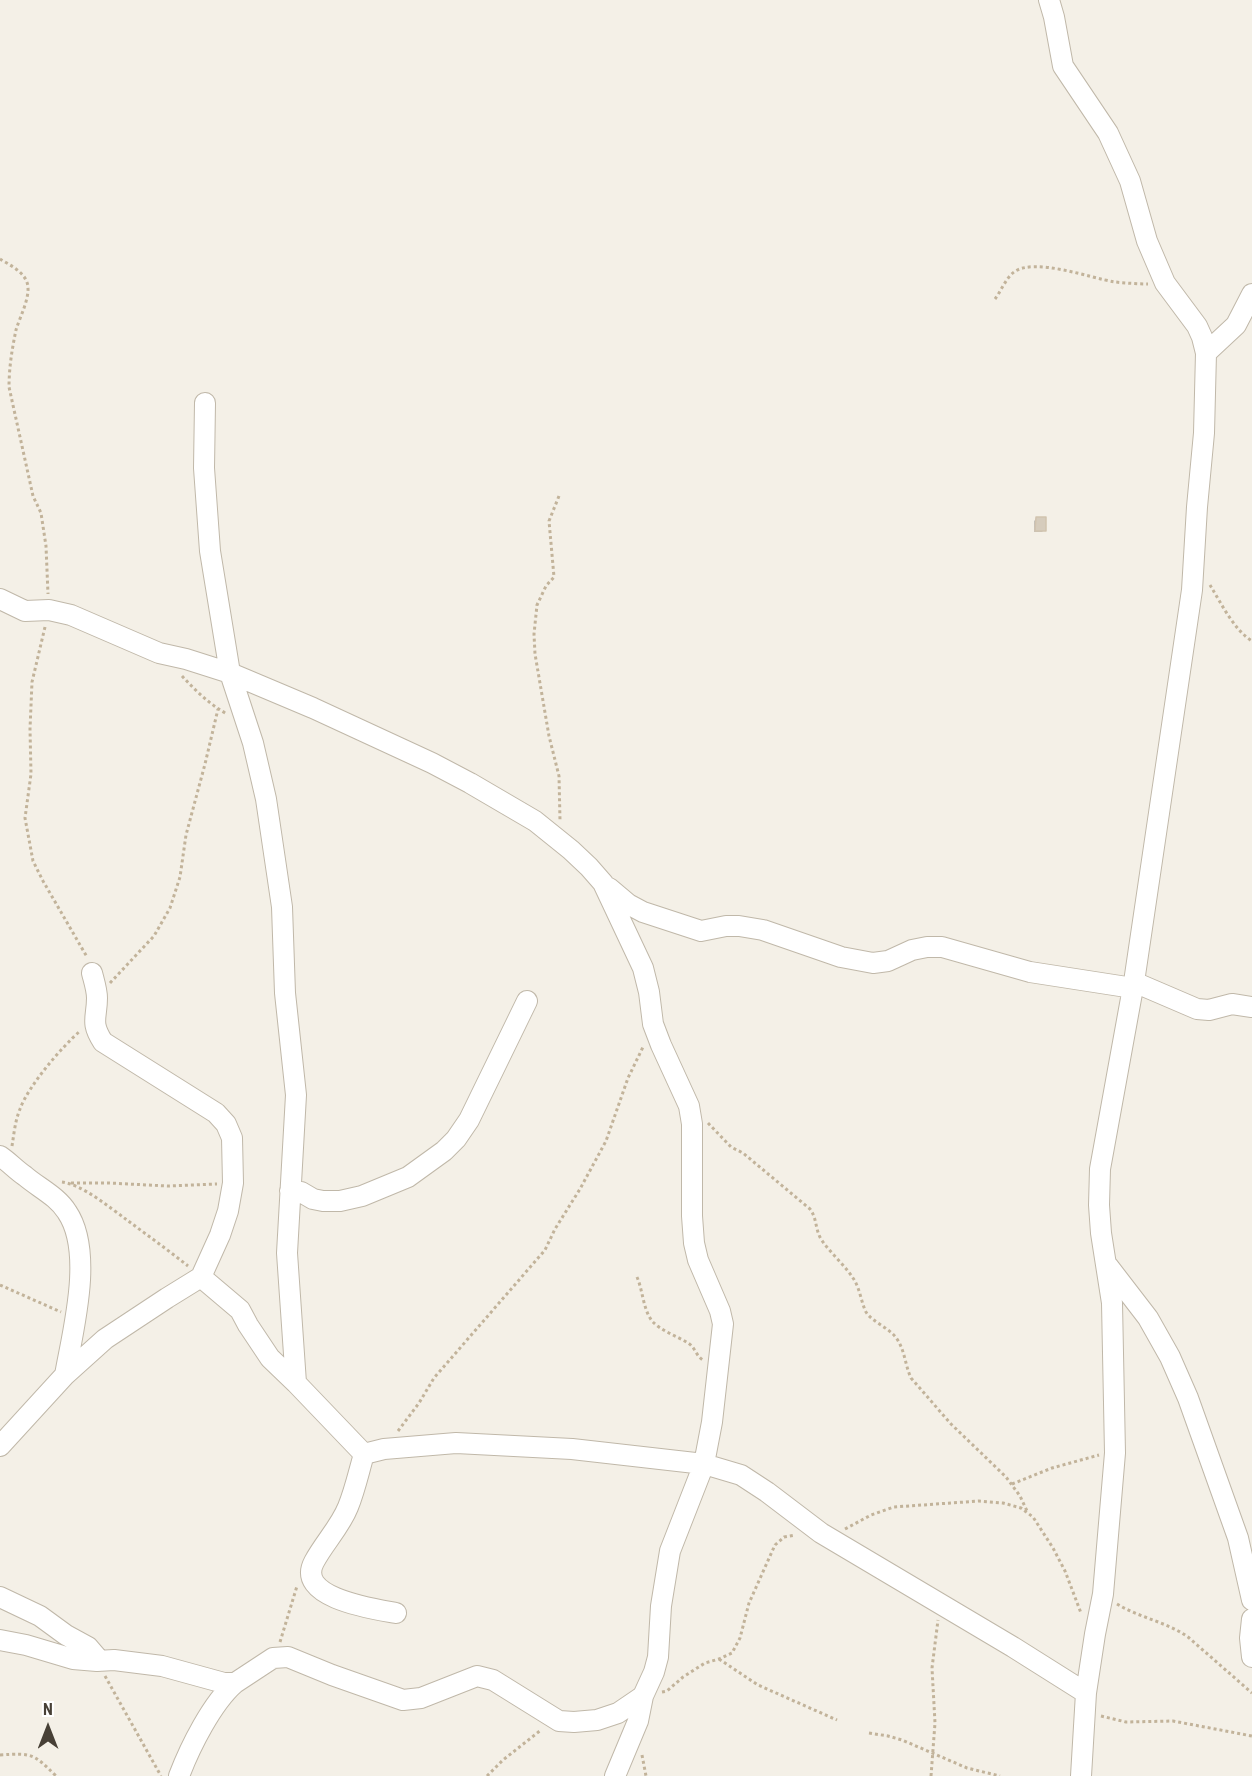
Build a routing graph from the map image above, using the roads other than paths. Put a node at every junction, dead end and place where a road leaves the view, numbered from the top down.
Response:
1 (1049, 0) edge
2 (1252, 294) edge
3 (1206, 353) junction
4 (205, 403) dead end
5 (0, 599) edge
6 (230, 673) junction
7 (603, 883) junction
8 (92, 973) road end
9 (1134, 985) junction
10 (527, 1001) dead end
11 (1252, 1007) edge
12 (4, 1159) edge
13 (290, 1191) junction
14 (1106, 1263) junction
15 (201, 1277) junction
16 (65, 1375) junction
17 (296, 1383) junction
18 (0, 1446) edge
19 (363, 1454) junction
20 (704, 1464) junction
21 (0, 1597) edge
22 (1252, 1600) edge
23 (396, 1613) dead end
24 (1252, 1620) edge
25 (0, 1640) edge
26 (1252, 1657) edge
27 (99, 1661) junction
28 (235, 1683) junction
29 (644, 1695) junction
30 (1085, 1702) junction
31 (179, 1776) edge
32 (615, 1776) edge
33 (1081, 1776) edge

1 - 3 street
2 - 3 street
3 - 9 street
4 - 6 street
5 - 6 street
6 - 7 street
6 - 13 street
7 - 9 street
7 - 20 street
8 - 15 street
9 - 11 street
9 - 14 street
10 - 13 street
12 - 16 street
13 - 17 street
14 - 22 street
14 - 30 street
15 - 16 street
15 - 17 street
16 - 18 street
17 - 19 street
19 - 20 street
19 - 23 street
20 - 29 street
20 - 30 street
21 - 27 street
24 - 26 street
25 - 27 street
27 - 28 street
28 - 29 street
28 - 31 street
29 - 32 street
30 - 33 street

